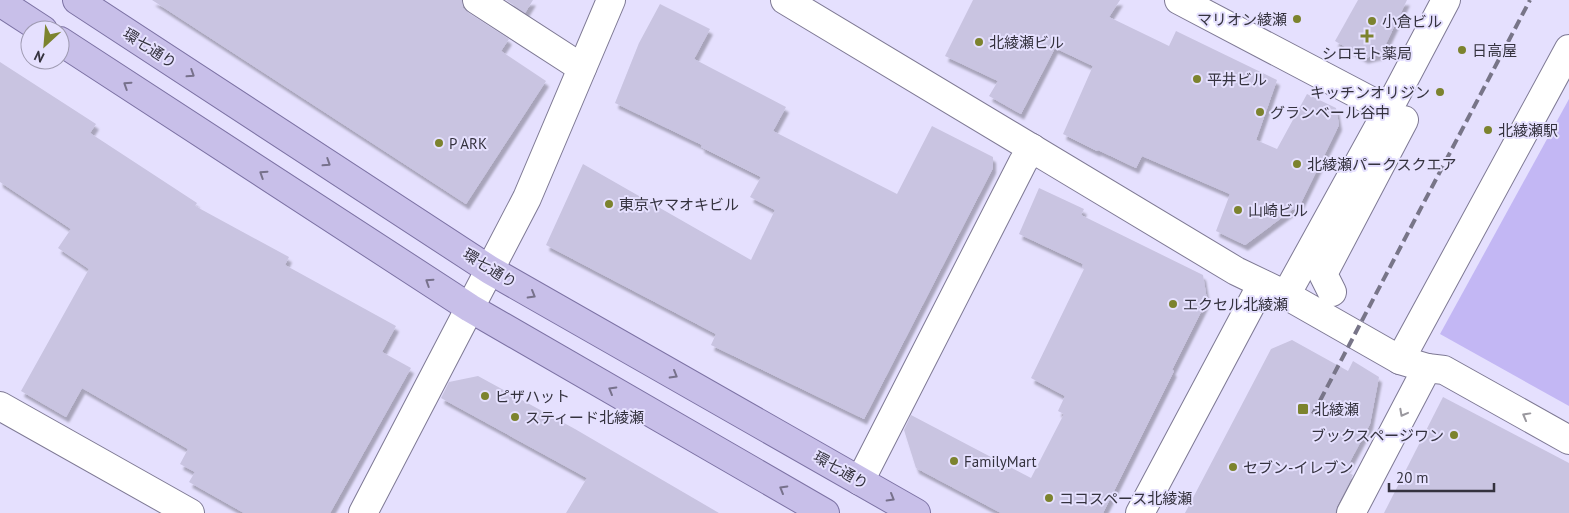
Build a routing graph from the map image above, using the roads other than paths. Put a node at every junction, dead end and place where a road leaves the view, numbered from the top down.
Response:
1 (77, 0) edge
2 (477, 0) edge
3 (611, 0) edge
4 (785, 0) edge
5 (1179, 0) edge
6 (1446, 0) edge
7 (1467, 0) edge
8 (0, 2) edge
9 (28, 20) edge
10 (70, 48) edge
11 (1569, 49) edge
12 (582, 68) junction
13 (1388, 110) junction
14 (1032, 148) junction
15 (490, 270) junction
16 (1262, 284) junction
17 (1332, 292) dead end
18 (1286, 295) junction
19 (470, 308) junction
20 (1400, 360) junction
21 (1426, 368) junction
22 (0, 406) edge
23 (1569, 440) edge
24 (860, 481) junction
25 (190, 513) edge
26 (363, 513) edge
27 (825, 513) edge
28 (916, 513) edge
29 (1140, 513) edge
30 (1351, 513) edge

1 -> 15 main road, 環七通り
2 - 12 street
3 - 12 street
4 - 14 street
5 - 13 street
6 - 13 street
7 - 17 street
8 - 9 main road
19 -> 10 main road
11 - 20 street
12 - 15 street
13 - 18 street
14 - 16 street
14 - 24 street
15 - 19 street
15 -> 24 main road, 環七通り
16 - 18 street
16 - 29 street
18 - 20 street
19 - 26 street
27 -> 19 main road
20 - 21 street
23 -> 21 street
21 -> 30 street
22 - 25 street
24 -> 28 main road, 環七通り

